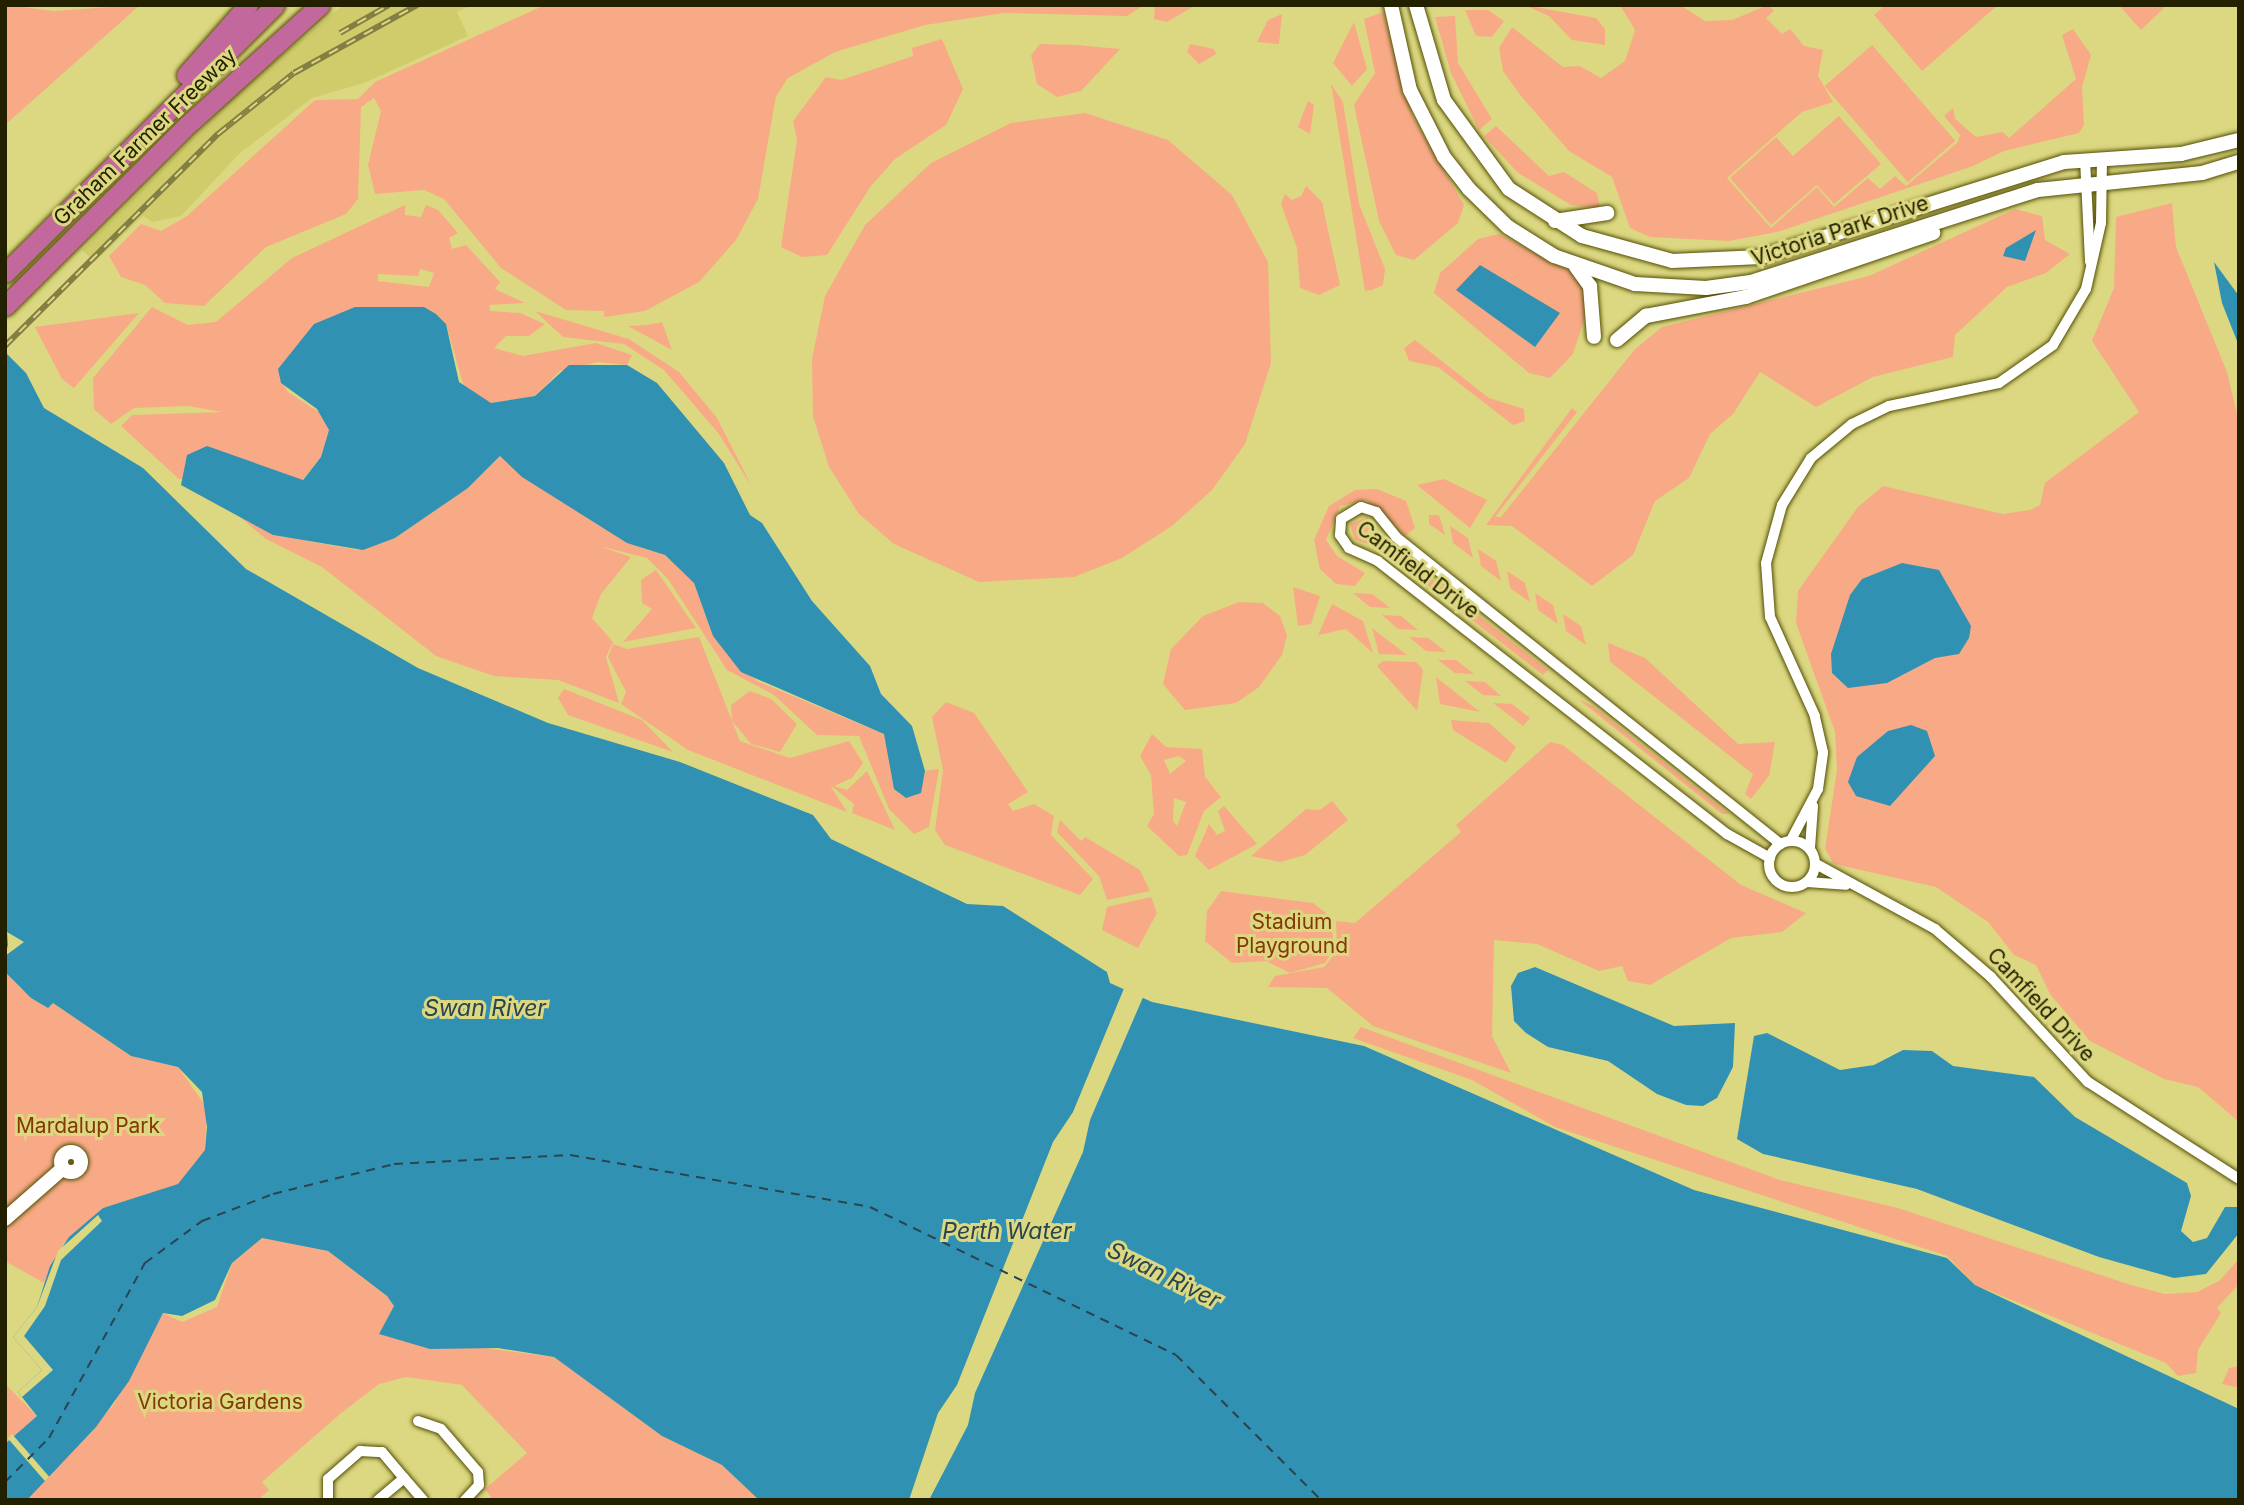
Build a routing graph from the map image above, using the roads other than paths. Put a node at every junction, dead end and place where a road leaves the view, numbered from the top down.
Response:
1 (248, 5) edge
2 (275, 5) edge
3 (320, 5) edge
4 (1416, 9) edge
5 (1392, 11) edge
6 (2239, 139) edge
7 (2102, 158) junction
8 (2085, 159) junction
9 (2239, 162) edge
10 (2102, 180) junction
11 (2084, 181) junction
12 (1991, 204) junction
13 (1607, 213) dead end
14 (1553, 221) junction
15 (55, 222) junction
16 (1575, 265) junction
17 (2091, 268) junction
18 (5, 273) edge
19 (5, 306) edge
20 (1594, 337) dead end
21 (1617, 340) dead end
22 (1813, 804) junction
23 (1785, 842) junction
24 (1810, 848) junction
25 (1770, 858) junction
26 (1816, 864) junction
27 (1807, 882) junction
28 (1848, 886) junction
29 (63, 1168) dead end
30 (2239, 1179) edge
31 (5, 1219) edge
32 (418, 1421) dead end
33 (404, 1478) junction
34 (328, 1500) edge
35 (379, 1500) edge
36 (423, 1500) edge
37 (465, 1500) edge

1 - 15 highway
2 - 15 highway, Graham Farmer Freeway
3 - 19 highway, Graham Farmer Freeway
4 - 14 street, Victoria Park Drive
5 - 16 street, Victoria Park Drive
6 - 7 street, Victoria Park Drive
7 - 8 street, Victoria Park Drive
7 - 10 street
8 - 11 street
8 - 14 street, Victoria Park Drive
9 - 10 street, Victoria Park Drive
10 - 11 street, Victoria Park Drive
10 - 17 street
11 - 12 street, Victoria Park Drive
11 - 17 street
12 - 16 street, Victoria Park Drive
12 - 21 street
13 - 14 street
15 - 18 highway, Graham Farmer Freeway
16 - 20 street
17 - 22 street
22 - 23 street
22 - 24 street
23 - 24 street
23 - 25 street
23 - 25 street, Camfield Drive
24 - 26 street
25 - 27 street
26 - 27 street
26 - 28 street
27 - 28 street
28 - 30 street, Camfield Drive
29 - 31 street
32 - 37 street
33 - 34 street
33 - 35 street
33 - 36 street

